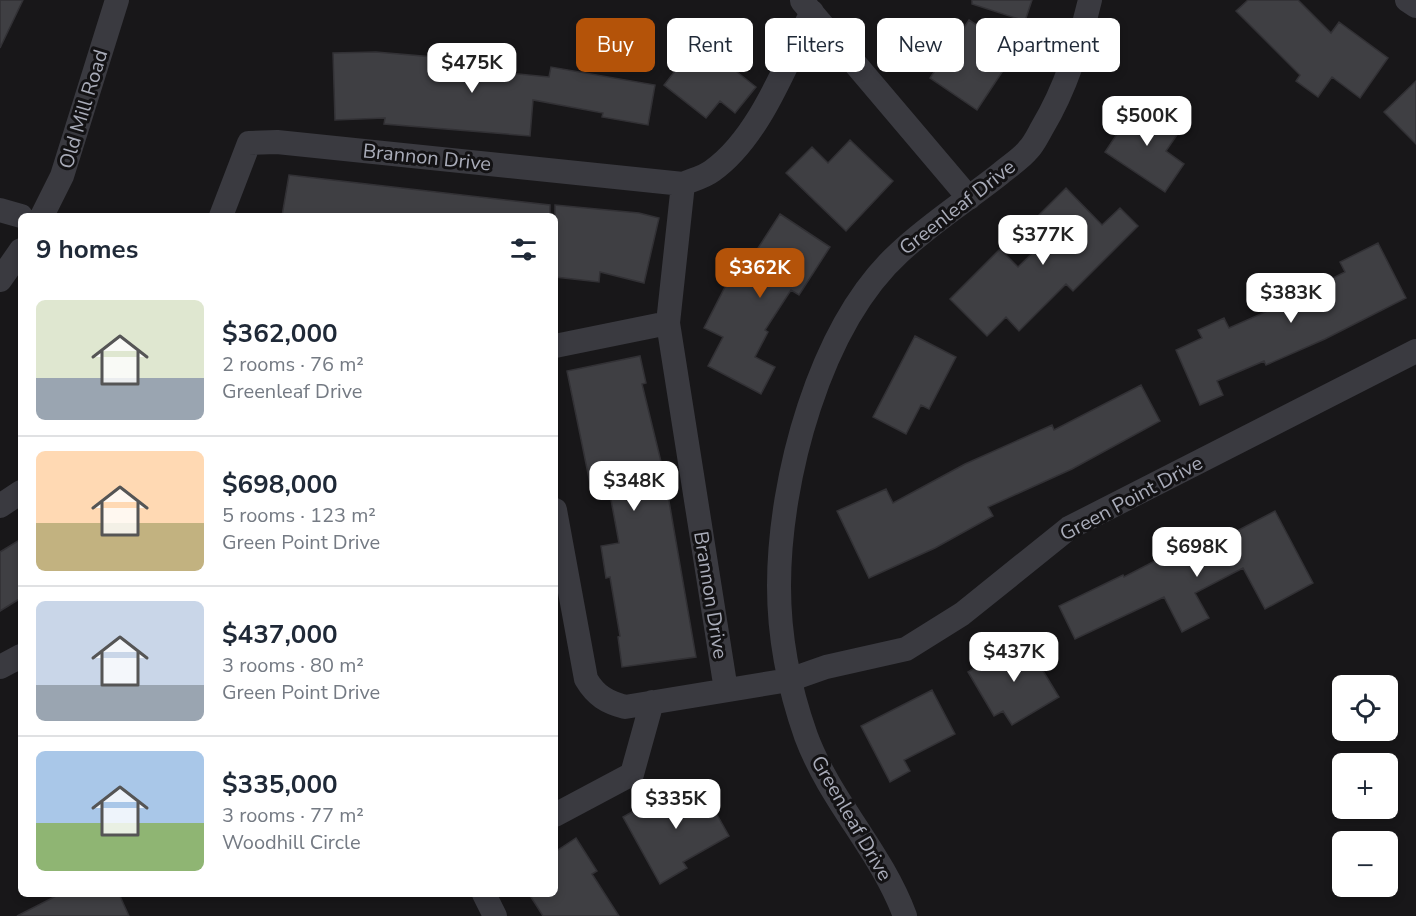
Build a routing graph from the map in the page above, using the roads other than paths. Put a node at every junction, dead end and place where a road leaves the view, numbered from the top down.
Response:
1 (117, 0) edge
2 (1090, 0) edge
3 (1407, 0) edge
4 (806, 6) edge
5 (1416, 6) edge
6 (683, 183) junction
7 (969, 198) junction
8 (0, 210) edge
9 (44, 213) edge
10 (222, 213) edge
11 (18, 215) edge
12 (18, 254) edge
13 (0, 280) edge
14 (668, 323) junction
15 (558, 345) edge
16 (1416, 351) edge
17 (18, 494) edge
18 (0, 506) edge
19 (558, 526) edge
20 (18, 658) edge
21 (0, 667) edge
22 (789, 680) junction
23 (726, 690) junction
24 (652, 702) junction
25 (558, 813) edge
26 (486, 897) edge
27 (495, 916) edge
28 (905, 916) edge

1 - 9 street, Old Mill Road
2 - 7 street, Greenleaf Drive
3 - 5 street
4 - 6 street, Brannon Drive
4 - 7 street
6 - 10 street, Brannon Drive
6 - 14 street, Brannon Drive
7 - 22 street, Greenleaf Drive
8 - 11 street
12 - 13 street
14 - 15 street
14 - 23 street, Brannon Drive
16 - 22 street, Green Point Drive
17 - 18 street
19 - 24 street
20 - 21 street
22 - 23 street
22 - 28 street, Greenleaf Drive
23 - 24 street
24 - 25 street
26 - 27 street

